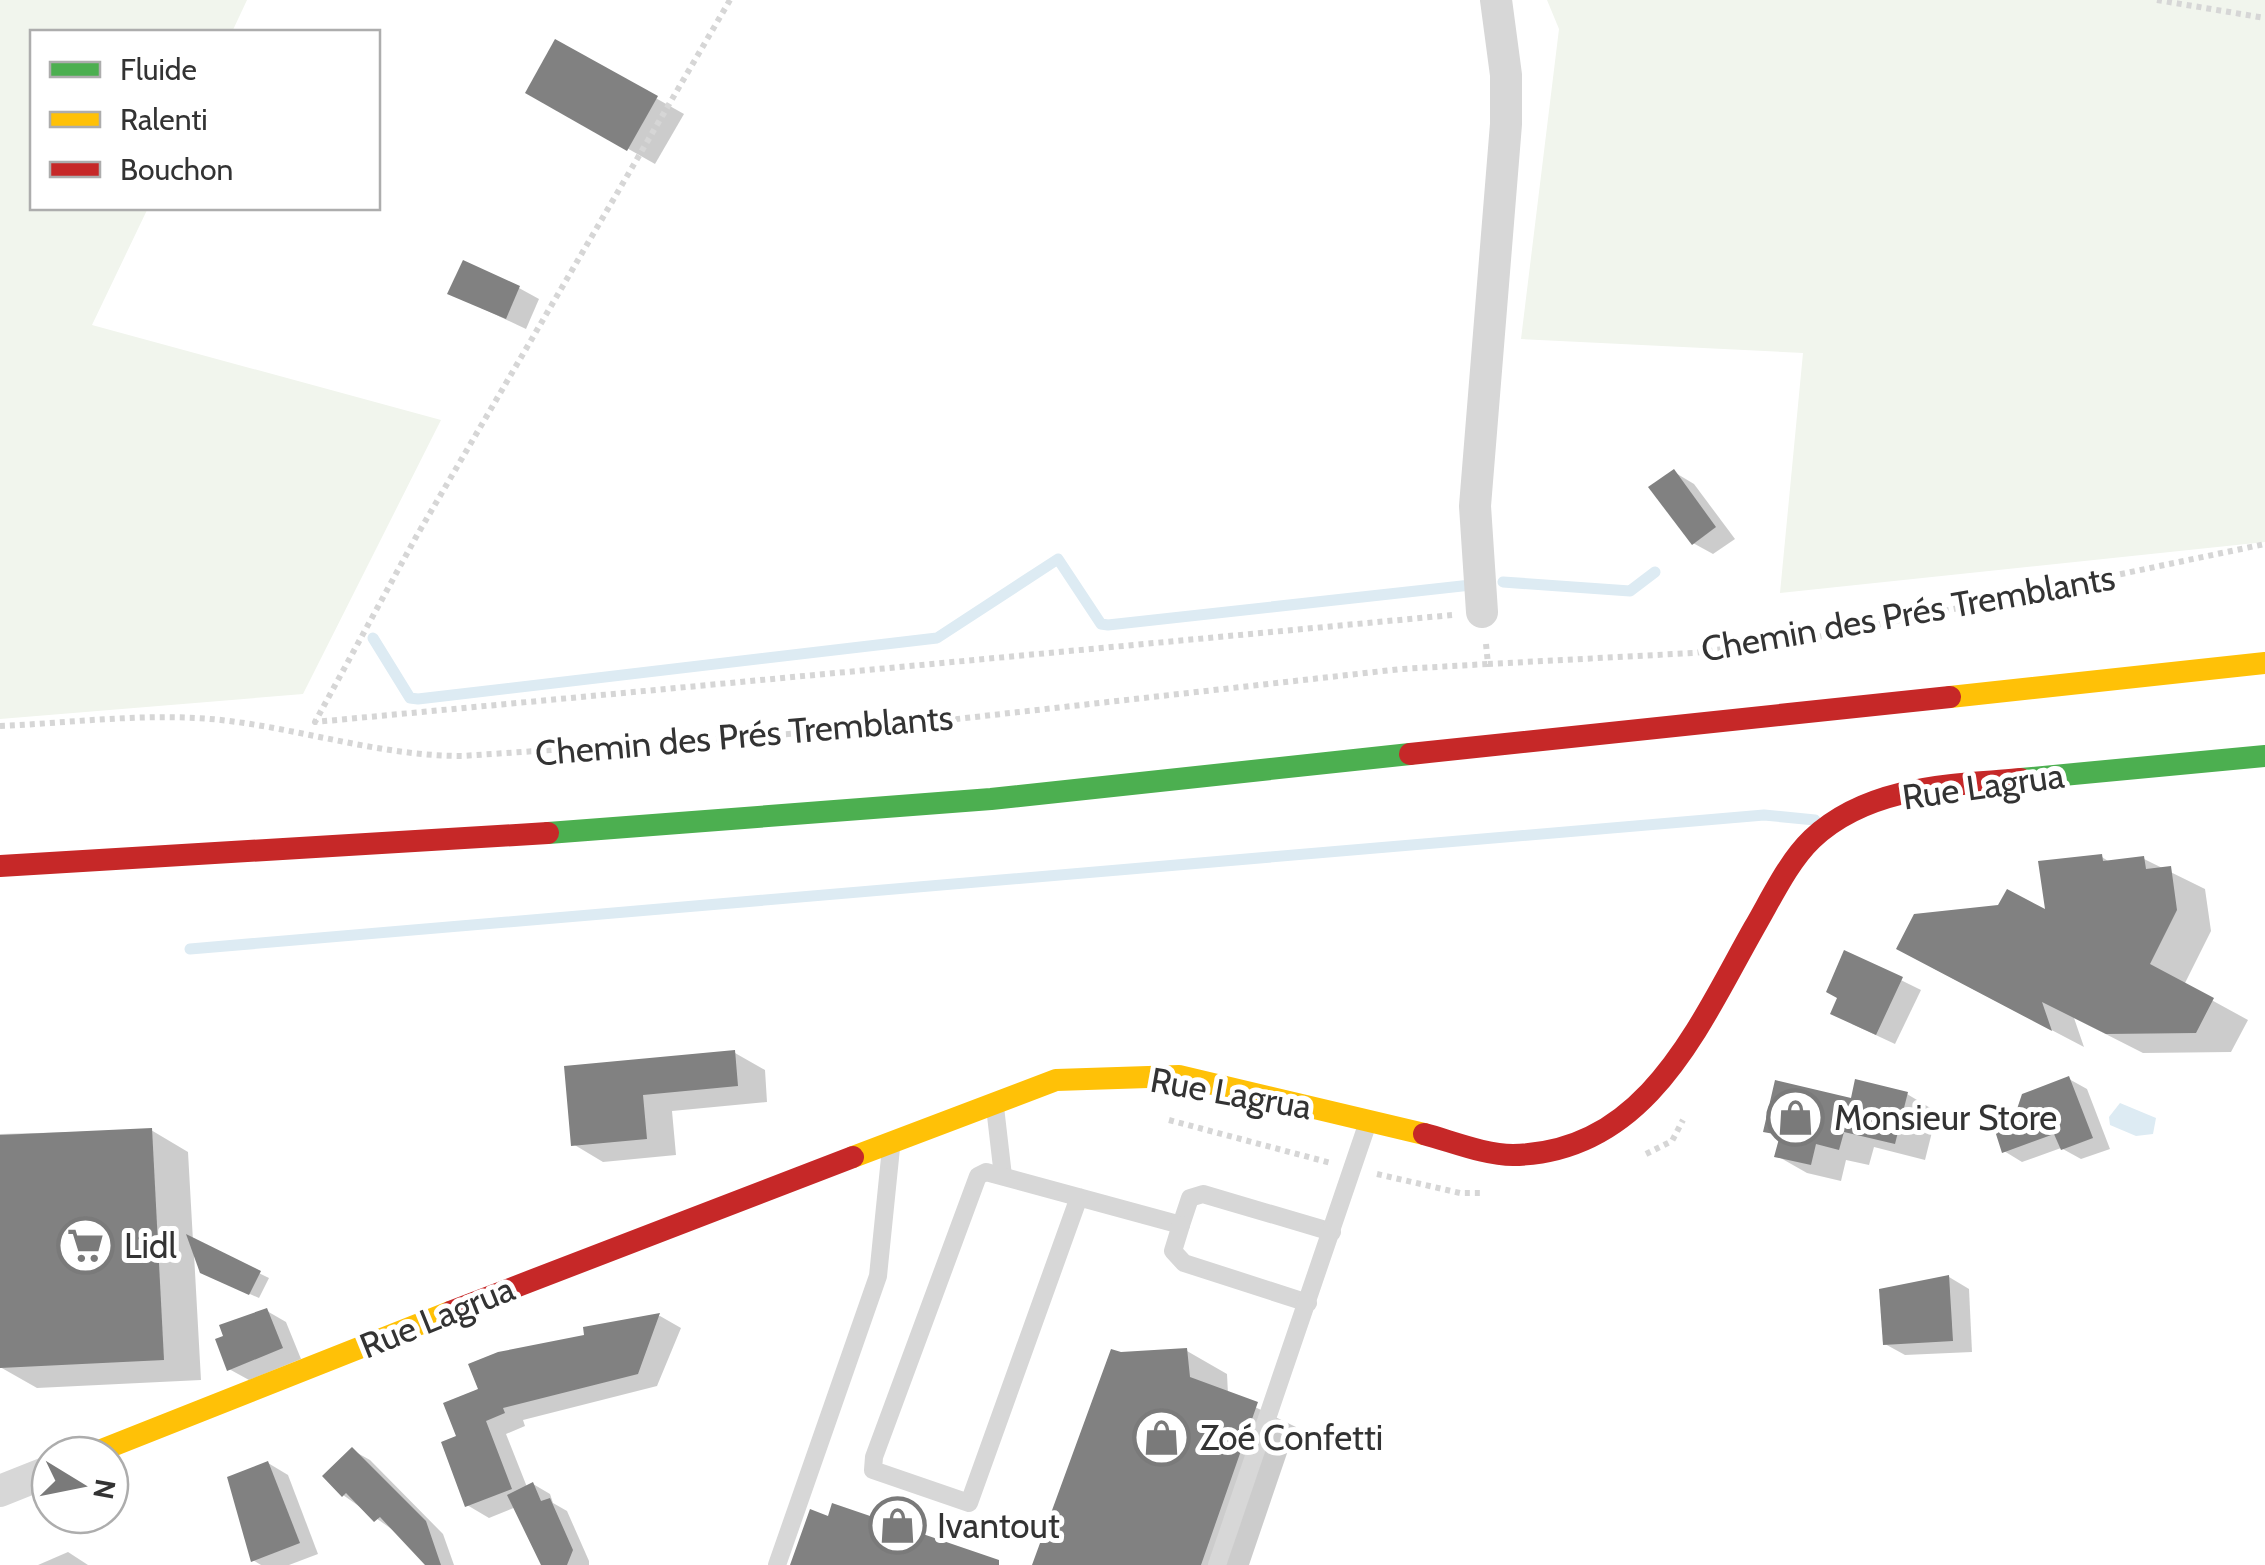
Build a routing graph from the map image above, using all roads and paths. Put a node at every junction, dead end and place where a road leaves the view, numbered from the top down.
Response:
1 (730, 0) edge
2 (1496, 0) edge
3 (2157, 0) edge
4 (2265, 18) edge
5 (2265, 544) edge
6 (1482, 612) junction
7 (2265, 663) edge
8 (1488, 664) junction
9 (0, 726) edge
10 (2265, 756) edge
11 (0, 866) edge
12 (994, 1103) junction
13 (1368, 1121) junction
14 (891, 1142) junction
15 (1003, 1176) junction
16 (1079, 1197) junction
17 (1181, 1224) junction
18 (1332, 1232) junction
19 (1308, 1304) junction
20 (130, 1439) edge
21 (30, 1479) edge
22 (0, 1490) edge
23 (778, 1565) edge
24 (1217, 1565) edge

1 - 6 path
2 - 6 street
3 - 4 path
5 - 8 path, Chemin des Prés Tremblants
6 - 8 path
7 - 11 street
8 - 9 path, Chemin des Prés Tremblants
10 - 13 street, Rue Lagrua
12 - 13 street, Rue Lagrua
12 - 14 street, Rue Lagrua
12 - 15 lane
13 - 18 lane
14 - 20 street, Rue Lagrua
14 - 23 lane
15 - 16 lane
15 - 16 lane
16 - 17 lane
17 - 18 lane
17 - 19 lane
18 - 19 lane
19 - 24 lane
21 - 22 street

